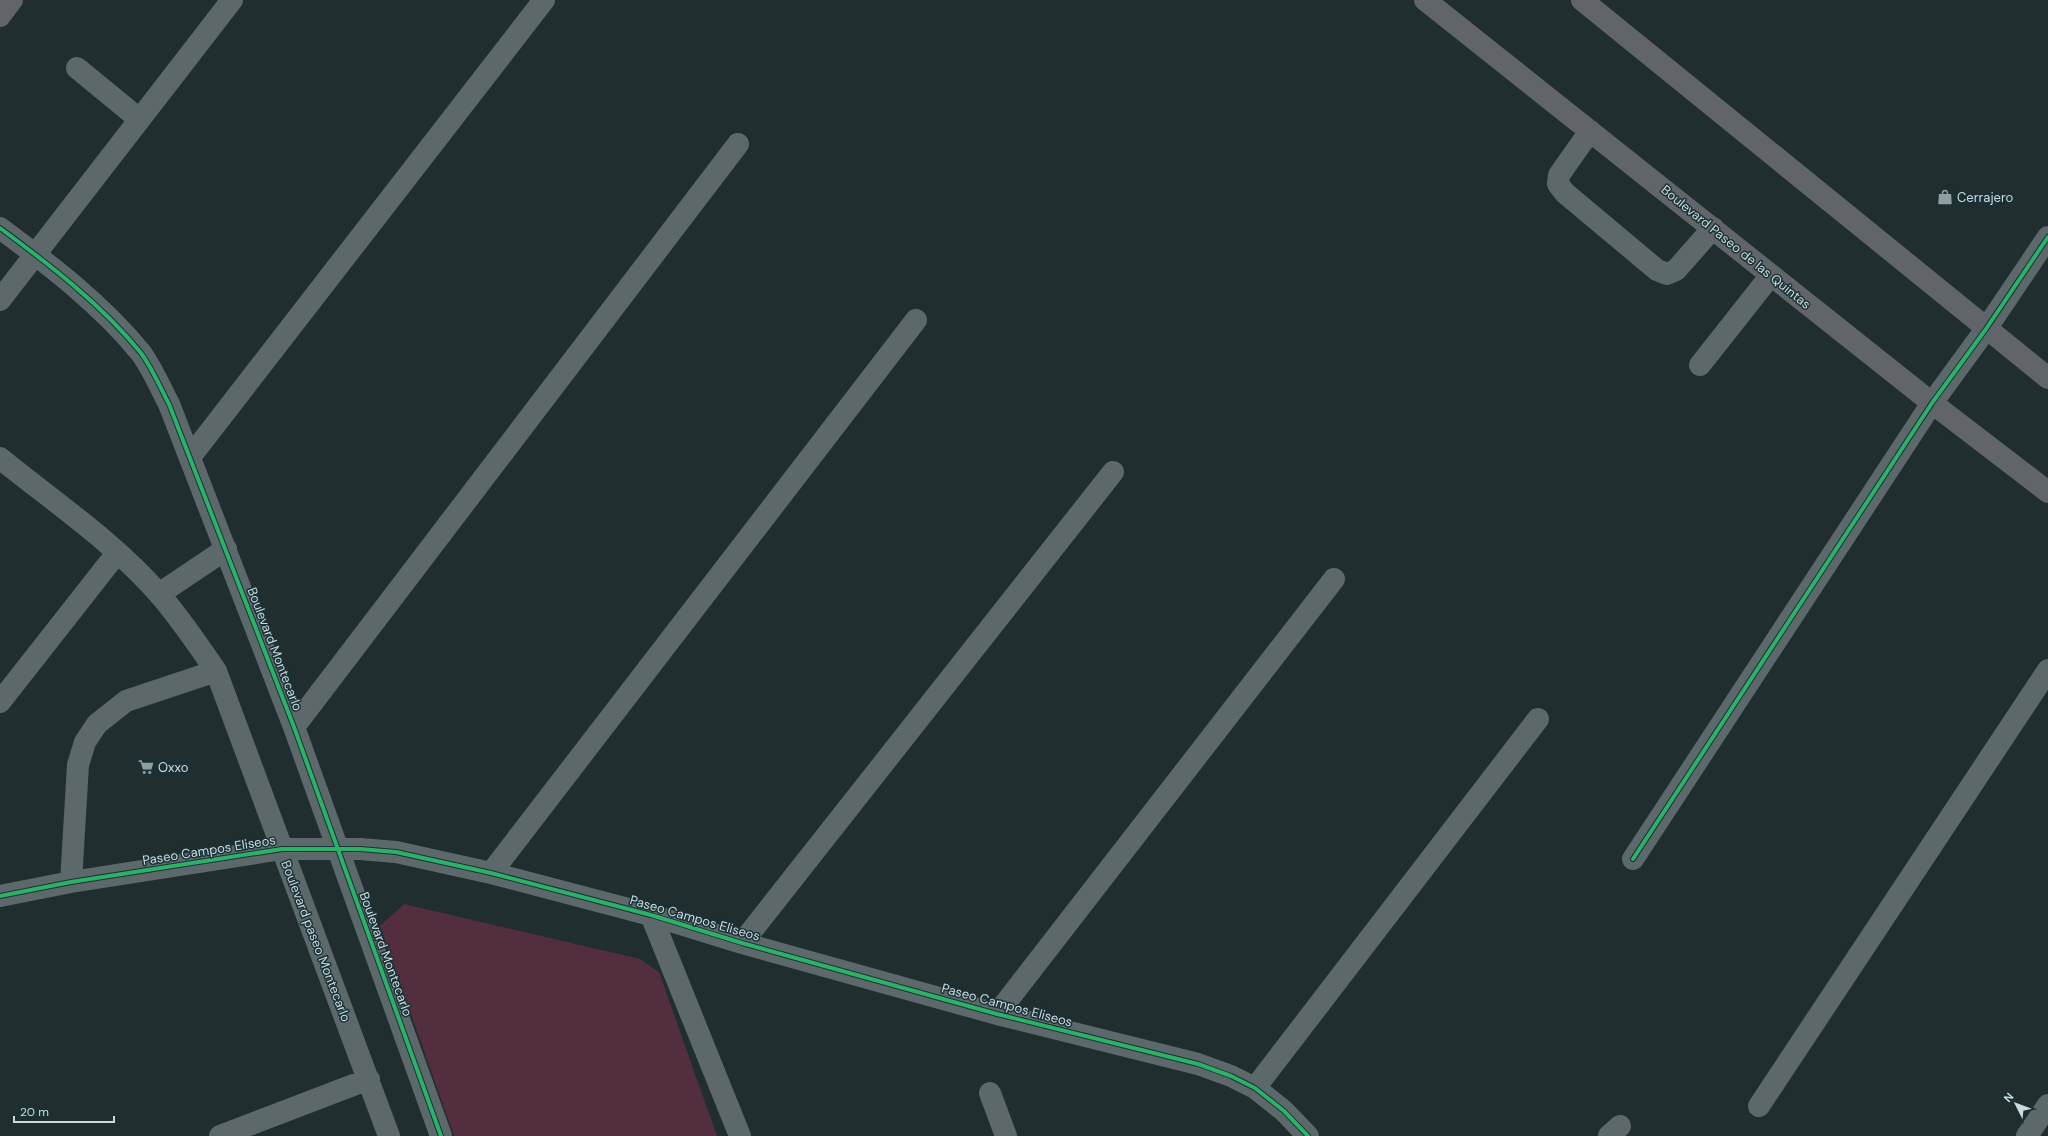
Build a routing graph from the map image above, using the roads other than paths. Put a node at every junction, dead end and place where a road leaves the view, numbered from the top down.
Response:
1 (12, 0) edge
2 (232, 0) edge
3 (544, 0) edge
4 (1425, 0) edge
5 (1582, 0) edge
6 (0, 16) edge
7 (77, 68) dead end
8 (138, 119) junction
9 (1590, 131) junction
10 (738, 144) dead end
11 (0, 228) edge
12 (1713, 228) junction
13 (2048, 237) edge
14 (36, 254) junction
15 (1771, 275) junction
16 (0, 300) edge
17 (916, 320) dead end
18 (1986, 329) junction
19 (1700, 365) dead end
20 (2048, 378) edge
21 (1932, 403) junction
22 (191, 456) junction
23 (0, 458) edge
24 (1113, 472) dead end
25 (2048, 492) edge
26 (226, 549) junction
27 (117, 553) junction
28 (1334, 579) dead end
29 (159, 594) junction
30 (2048, 670) edge
31 (216, 671) junction
32 (0, 702) edge
33 (1538, 719) dead end
34 (294, 727) junction
35 (282, 849) junction
36 (337, 849) junction
37 (1633, 859) dead end
38 (491, 873) junction
39 (71, 882) junction
40 (0, 896) edge
41 (651, 915) junction
42 (742, 943) junction
43 (997, 1014) junction
44 (369, 1079) junction
45 (1255, 1088) junction
46 (990, 1093) dead end
47 (2048, 1105) edge
48 (1759, 1106) dead end
49 (220, 1136) edge
50 (390, 1136) edge
51 (441, 1136) edge
52 (740, 1136) edge
53 (1006, 1136) edge
54 (1308, 1136) edge
55 (2027, 1136) edge

1 - 6 main road
2 - 8 street
3 - 22 street
4 - 9 main road, Boulevard Paseo de las Quintas
5 - 18 main road
7 - 8 street
8 - 14 street
9 - 12 main road, Boulevard Paseo de las Quintas
9 - 12 street
10 - 34 street
11 - 14 street, Boulevard Montecarlo
12 - 15 main road, Boulevard Paseo de las Quintas
13 - 18 street
14 - 16 street
14 - 22 street, Boulevard Montecarlo
15 - 19 street
15 - 21 main road, Boulevard Paseo de las Quintas
17 - 38 street
18 - 20 main road
18 - 21 street
21 - 25 main road, Boulevard Paseo de las Quintas
21 - 37 street
22 - 26 street, Boulevard Montecarlo
23 - 27 street, Boulevard paseo Montecarlo
24 - 42 street
26 - 29 street
26 - 34 street, Boulevard Montecarlo
27 - 29 street, Boulevard paseo Montecarlo
27 - 32 street
28 - 43 street
29 - 31 street, Boulevard paseo Montecarlo
30 - 48 street
31 - 35 street, Boulevard paseo Montecarlo
31 - 39 street
33 - 45 street
34 - 36 street, Boulevard Montecarlo
35 - 36 street, Paseo Campos Eliseos
35 - 39 street, Paseo Campos Eliseos
35 - 44 street, Boulevard paseo Montecarlo
36 - 38 street, Paseo Campos Eliseos
36 - 51 street, Boulevard Montecarlo
38 - 41 street, Paseo Campos Eliseos
39 - 40 street, Paseo Campos Eliseos
41 - 42 street, Paseo Campos Eliseos
41 - 52 street
42 - 43 street, Paseo Campos Eliseos
43 - 45 street, Paseo Campos Eliseos
44 - 49 street
44 - 50 street, Boulevard paseo Montecarlo
45 - 54 street, Paseo Campos Eliseos
46 - 53 street
47 - 55 street

